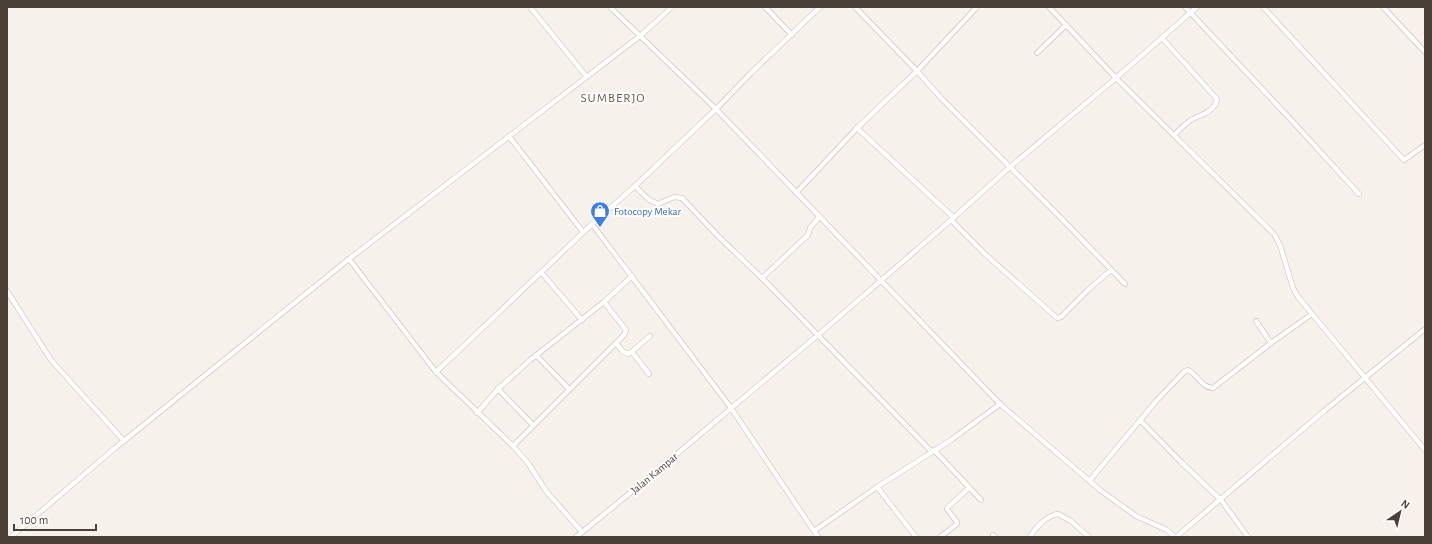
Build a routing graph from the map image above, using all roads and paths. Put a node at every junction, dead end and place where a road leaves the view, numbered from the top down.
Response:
1 (530, 7) edge
2 (610, 7) edge
3 (672, 7) edge
4 (765, 7) edge
5 (820, 7) edge
6 (855, 7) edge
7 (977, 7) edge
8 (1049, 7) edge
9 (1185, 7) edge
10 (1197, 7) edge
11 (1263, 7) edge
12 (1383, 7) edge
13 (1190, 13) junction
14 (1066, 25) junction
15 (792, 34) junction
16 (640, 36) junction
17 (1162, 38) junction
18 (1425, 52) edge
19 (1037, 53) dead end
20 (917, 71) junction
21 (586, 76) junction
22 (1116, 78) junction
23 (716, 110) junction
24 (857, 128) junction
25 (1174, 135) junction
26 (509, 136) junction
27 (1425, 145) edge
28 (1010, 167) junction
29 (635, 186) junction
30 (796, 193) junction
31 (1359, 194) dead end
32 (819, 217) junction
33 (952, 218) junction
34 (592, 224) junction
35 (583, 232) junction
36 (349, 259) junction
37 (1111, 270) junction
38 (541, 272) junction
39 (632, 276) junction
40 (762, 278) junction
41 (880, 281) junction
42 (1125, 284) dead end
43 (7, 292) edge
44 (604, 302) junction
45 (1312, 314) junction
46 (582, 320) junction
47 (1256, 321) dead end
48 (1425, 329) edge
49 (818, 335) junction
50 (650, 336) dead end
51 (1271, 343) junction
52 (616, 344) junction
53 (632, 352) junction
54 (536, 355) junction
55 (436, 372) junction
56 (649, 374) dead end
57 (1365, 377) junction
58 (498, 389) junction
59 (569, 389) junction
60 (1000, 404) junction
61 (731, 408) junction
62 (477, 413) junction
63 (1140, 420) junction
64 (533, 425) junction
65 (124, 441) junction
66 (512, 446) junction
67 (931, 450) junction
68 (1425, 450) edge
69 (1090, 480) junction
70 (877, 487) junction
71 (969, 488) junction
72 (981, 500) dead end
73 (1221, 500) junction
74 (814, 531) junction
75 (582, 532) junction
76 (11, 537) edge
77 (576, 537) edge
78 (818, 537) edge
79 (916, 537) edge
80 (940, 537) edge
81 (1030, 537) edge
82 (1089, 537) edge
83 (1176, 537) edge
84 (1248, 537) edge

1 - 21 street
2 - 16 street
3 - 16 street
4 - 15 street
5 - 15 street
6 - 20 street
7 - 20 street
8 - 14 street
9 - 13 street
10 - 13 street, Jalan Kampar
11 - 27 street
12 - 18 street
13 - 17 street, Jalan Kampar
13 - 31 street
14 - 19 street
14 - 22 street
15 - 23 street
16 - 21 street
16 - 23 street
17 - 22 street, Jalan Kampar
17 - 25 street
20 - 24 street
20 - 28 street
21 - 26 street
22 - 25 street
22 - 28 street, Jalan Kampar
23 - 29 street
23 - 30 street
24 - 30 street
24 - 33 street
25 - 45 street
26 - 35 street
26 - 36 street
28 - 33 street, Jalan Kampar
28 - 37 street
29 - 34 street
29 - 40 street
30 - 32 street
32 - 40 street
32 - 41 street
33 - 37 street
33 - 41 street, Jalan Kampar
34 - 35 street
34 - 39 street
35 - 38 street
36 - 55 street
36 - 65 street
37 - 42 street
38 - 46 street
38 - 55 street
39 - 44 street
39 - 61 street
40 - 49 street
41 - 49 street, Jalan Kampar
41 - 60 street
43 - 65 street
44 - 46 street
44 - 52 street
45 - 51 street
45 - 57 street
46 - 54 street
47 - 51 street
48 - 57 street
49 - 61 street, Jalan Kampar
49 - 67 street
50 - 53 street
51 - 63 street
52 - 53 street
52 - 59 street
53 - 56 street
54 - 58 street
54 - 59 street
55 - 62 street
57 - 68 street
57 - 73 street
58 - 62 street
58 - 64 street
59 - 64 street
60 - 67 street
60 - 69 street
61 - 74 street
61 - 75 street, Jalan Kampar
62 - 66 street
63 - 69 street
63 - 73 street
64 - 66 street
65 - 76 street
66 - 75 street
67 - 70 street
67 - 71 street
69 - 83 street
70 - 74 street
70 - 79 street
71 - 72 street
71 - 80 street
73 - 83 street
73 - 84 street
74 - 78 street
75 - 77 street, Jalan Kampar
81 - 82 street

